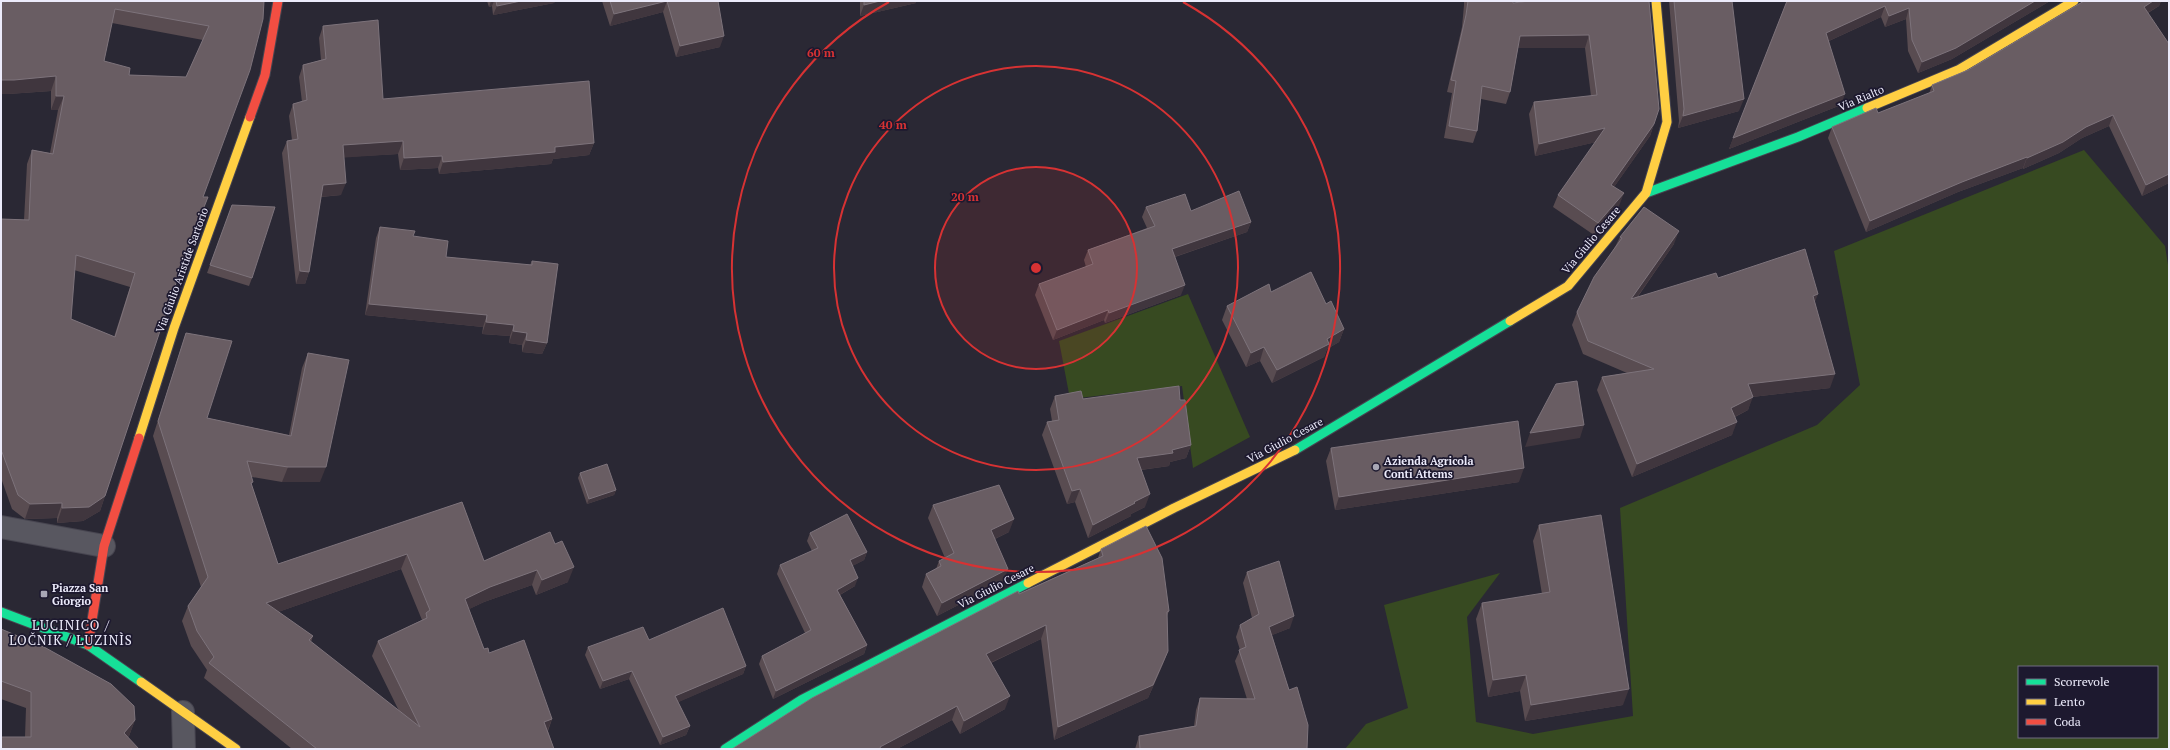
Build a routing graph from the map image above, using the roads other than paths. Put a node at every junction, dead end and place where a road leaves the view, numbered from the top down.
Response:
1 (278, 1) edge
2 (1656, 1) edge
3 (2074, 1) edge
4 (1646, 193) junction
5 (1, 527) edge
6 (104, 546) junction
7 (1, 612) edge
8 (88, 645) junction
9 (183, 712) junction
10 (184, 749) edge
11 (236, 749) edge
12 (725, 749) edge

1 - 6 street, Via Giulio Aristide Sartorio
2 - 4 street, Via Giulio Cesare
3 - 4 street, Via Rialto
4 - 12 street, Via Giulio Cesare
5 - 6 street
6 - 8 street
7 - 8 street
8 - 9 street
9 - 10 street
9 - 11 street

